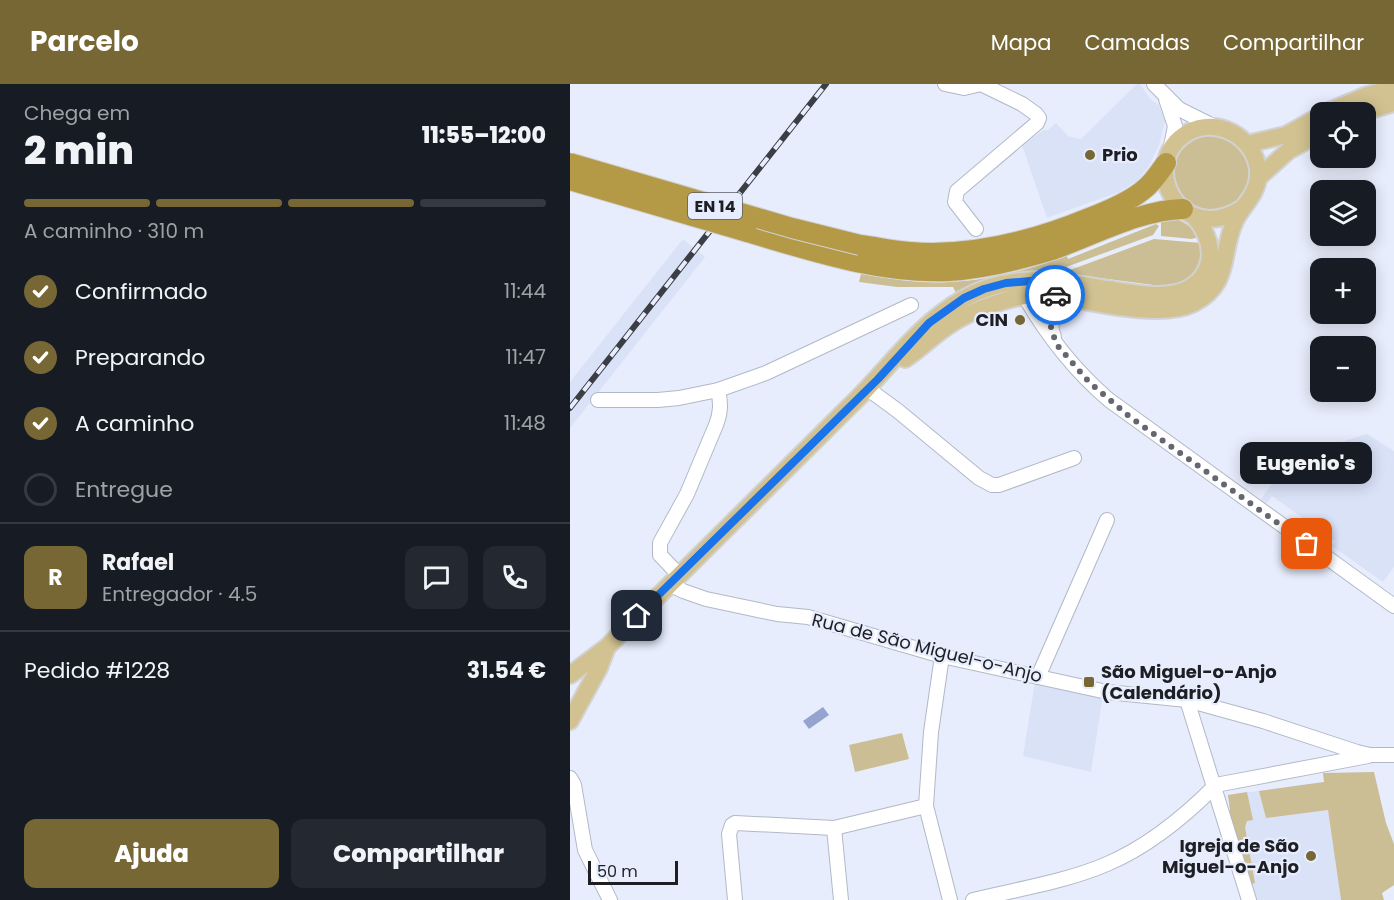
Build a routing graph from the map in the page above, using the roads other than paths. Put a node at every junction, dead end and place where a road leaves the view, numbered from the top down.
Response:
1 (945, 84) edge
2 (981, 84) edge
3 (1154, 84) edge
4 (1394, 88) edge
5 (1164, 94) junction
6 (1351, 102) edge
7 (1394, 103) edge
8 (1376, 108) edge
9 (1310, 122) edge
10 (1216, 127) junction
11 (1310, 138) edge
12 (1247, 144) junction
13 (1168, 157) junction
14 (570, 163) edge
15 (1258, 178) junction
16 (570, 180) edge
17 (1241, 209) junction
18 (1189, 213) junction
19 (976, 229) dead end
20 (858, 254) junction
21 (1047, 289) junction
22 (1025, 297) junction
23 (911, 305) dead end
24 (1057, 345) junction
25 (873, 384) junction
26 (718, 390) junction
27 (598, 400) dead end
28 (1074, 458) dead end
29 (1107, 520) dead end
30 (674, 580) junction
31 (1394, 606) edge
32 (607, 647) junction
33 (942, 656) junction
34 (570, 675) edge
35 (1038, 677) junction
36 (570, 679) edge
37 (1187, 700) junction
38 (1217, 708) junction
39 (573, 716) edge
40 (1197, 727) junction
41 (1321, 740) junction
42 (1370, 755) junction
43 (1394, 755) edge
44 (1326, 765) junction
45 (570, 778) edge
46 (1215, 786) junction
47 (926, 806) junction
48 (834, 828) junction
49 (610, 900) edge
50 (735, 900) edge
51 (841, 900) edge
52 (950, 900) edge
53 (973, 900) edge
54 (1249, 900) edge

1 - 2 street
2 - 19 street
3 - 5 street
4 - 6 main road
5 - 10 street
5 - 13 street
7 - 8 main road
9 - 12 main road
10 - 12 main road
10 - 13 main road, EN 14
11 - 15 main road
12 - 15 main road
13 - 18 main road
13 - 20 highway, EN 14
14 - 20 highway, EN 14, bridge
15 - 17 main road
16 - 20 highway, EN 14, bridge
17 - 18 main road, EN 14
17 - 21 main road
18 - 20 highway, EN 14
18 - 21 main road
21 - 22 main road
21 - 24 street
21 - 25 main road
22 - 24 street
22 - 25 main road
23 - 26 street
24 - 31 street
25 - 28 street
25 - 30 main road
26 - 27 street
26 - 30 street
29 - 35 street
30 - 32 main road
30 - 33 street, Rua de São Miguel-o-Anjo
32 - 34 main road
32 - 39 main road
33 - 35 street, Rua de São Miguel-o-Anjo
33 - 47 street
35 - 37 street, Rua de São Miguel-o-Anjo
36 - 39 main road
37 - 38 street, Rua de São Miguel-o-Anjo
37 - 40 street
38 - 40 street
38 - 41 street, Rua de São Miguel-o-Anjo
40 - 46 street
41 - 42 street, Rua de São Miguel-o-Anjo
41 - 44 street
42 - 43 street, Rua de São Miguel-o-Anjo
42 - 44 street
44 - 46 street
45 - 49 street
46 - 53 street
46 - 54 street
47 - 48 street
47 - 52 street
48 - 50 street
48 - 51 street

